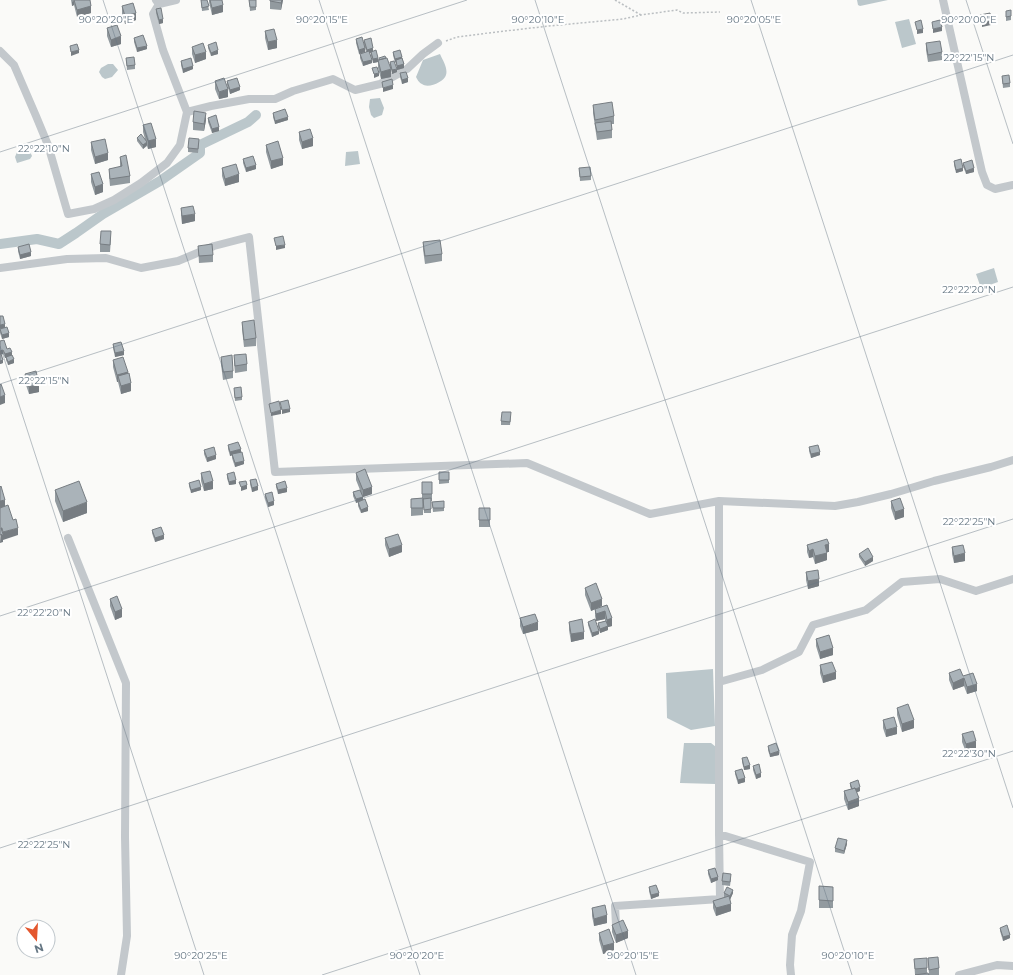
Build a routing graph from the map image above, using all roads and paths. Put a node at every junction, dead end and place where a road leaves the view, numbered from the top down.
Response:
1 (176, 0) edge
2 (615, 0) edge
3 (943, 0) edge
4 (158, 2) edge
5 (720, 12) dead end
6 (641, 15) junction
7 (438, 43) joint
8 (0, 51) edge
9 (187, 112) junction
10 (1013, 185) edge
11 (0, 268) edge
12 (1013, 460) edge
13 (719, 501) junction
14 (68, 538) dead end
15 (1013, 579) edge
16 (719, 682) junction
17 (719, 834) junction
18 (616, 925) edge
19 (1013, 966) edge
20 (121, 975) edge
21 (791, 975) edge
22 (959, 975) edge

1 - 4 street
2 - 6 path
3 - 10 street
4 - 9 street
5 - 6 path
6 - 7 path
7 - 9 street
8 - 9 street
11 - 13 street
12 - 13 street
13 - 16 street
14 - 20 street
15 - 16 street
16 - 17 street
17 - 18 street
17 - 21 street
19 - 22 street

